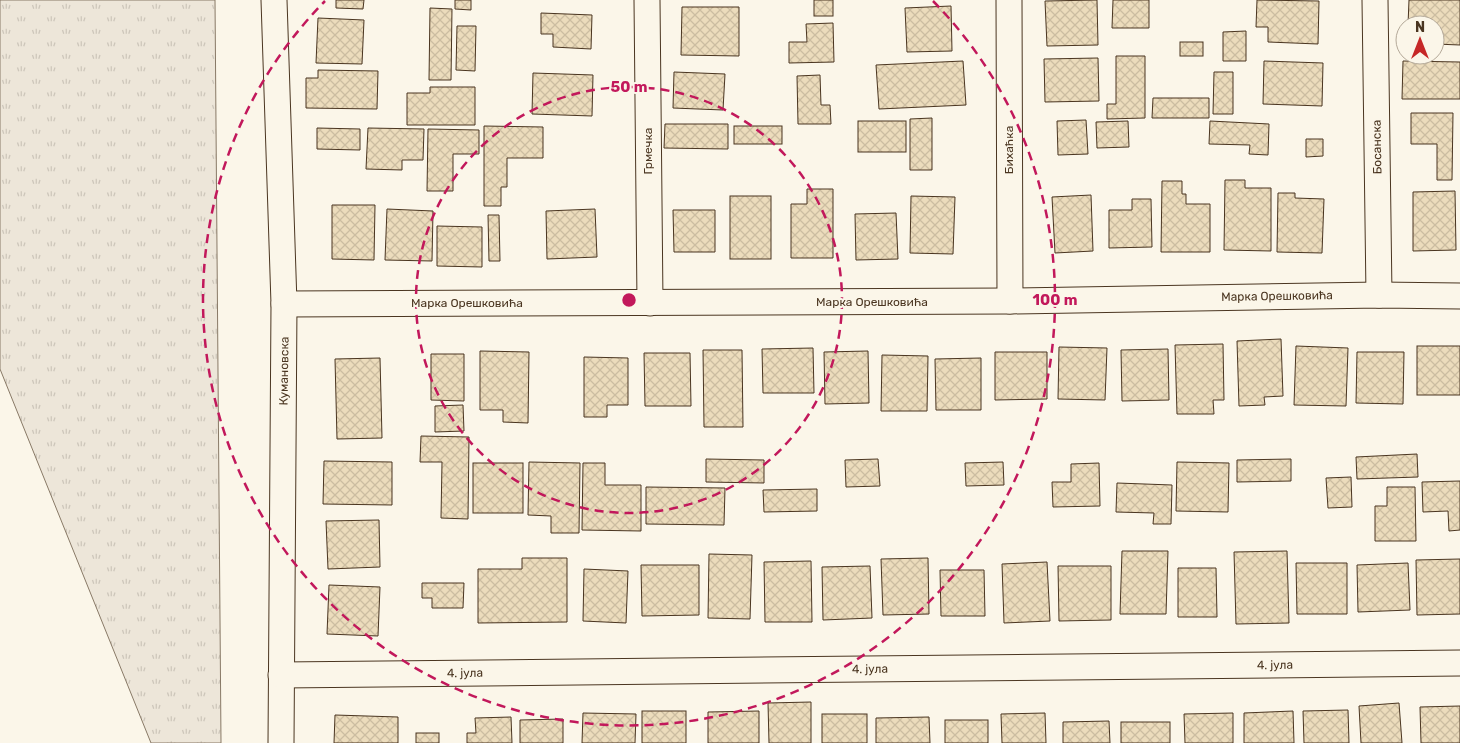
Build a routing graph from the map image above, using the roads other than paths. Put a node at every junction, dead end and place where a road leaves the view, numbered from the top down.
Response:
1 (274, 0) edge
2 (647, 0) edge
3 (1009, 0) edge
4 (1375, 0) edge
5 (1380, 295) junction
6 (1460, 296) edge
7 (1010, 301) junction
8 (650, 303) junction
9 (284, 304) junction
10 (1460, 663) edge
11 (281, 675) junction
12 (281, 743) edge

1 - 9 street, Кумановска
2 - 8 street, Грмечка
3 - 7 street, Бихаћка
4 - 5 street, Босанска
5 - 6 street, Марка Орешковића
5 - 7 street, Марка Орешковића
7 - 8 street, Марка Орешковића
8 - 9 street, Марка Орешковића
9 - 11 street, Кумановска
10 - 11 street, 4. јула
11 - 12 street, Кумановска

